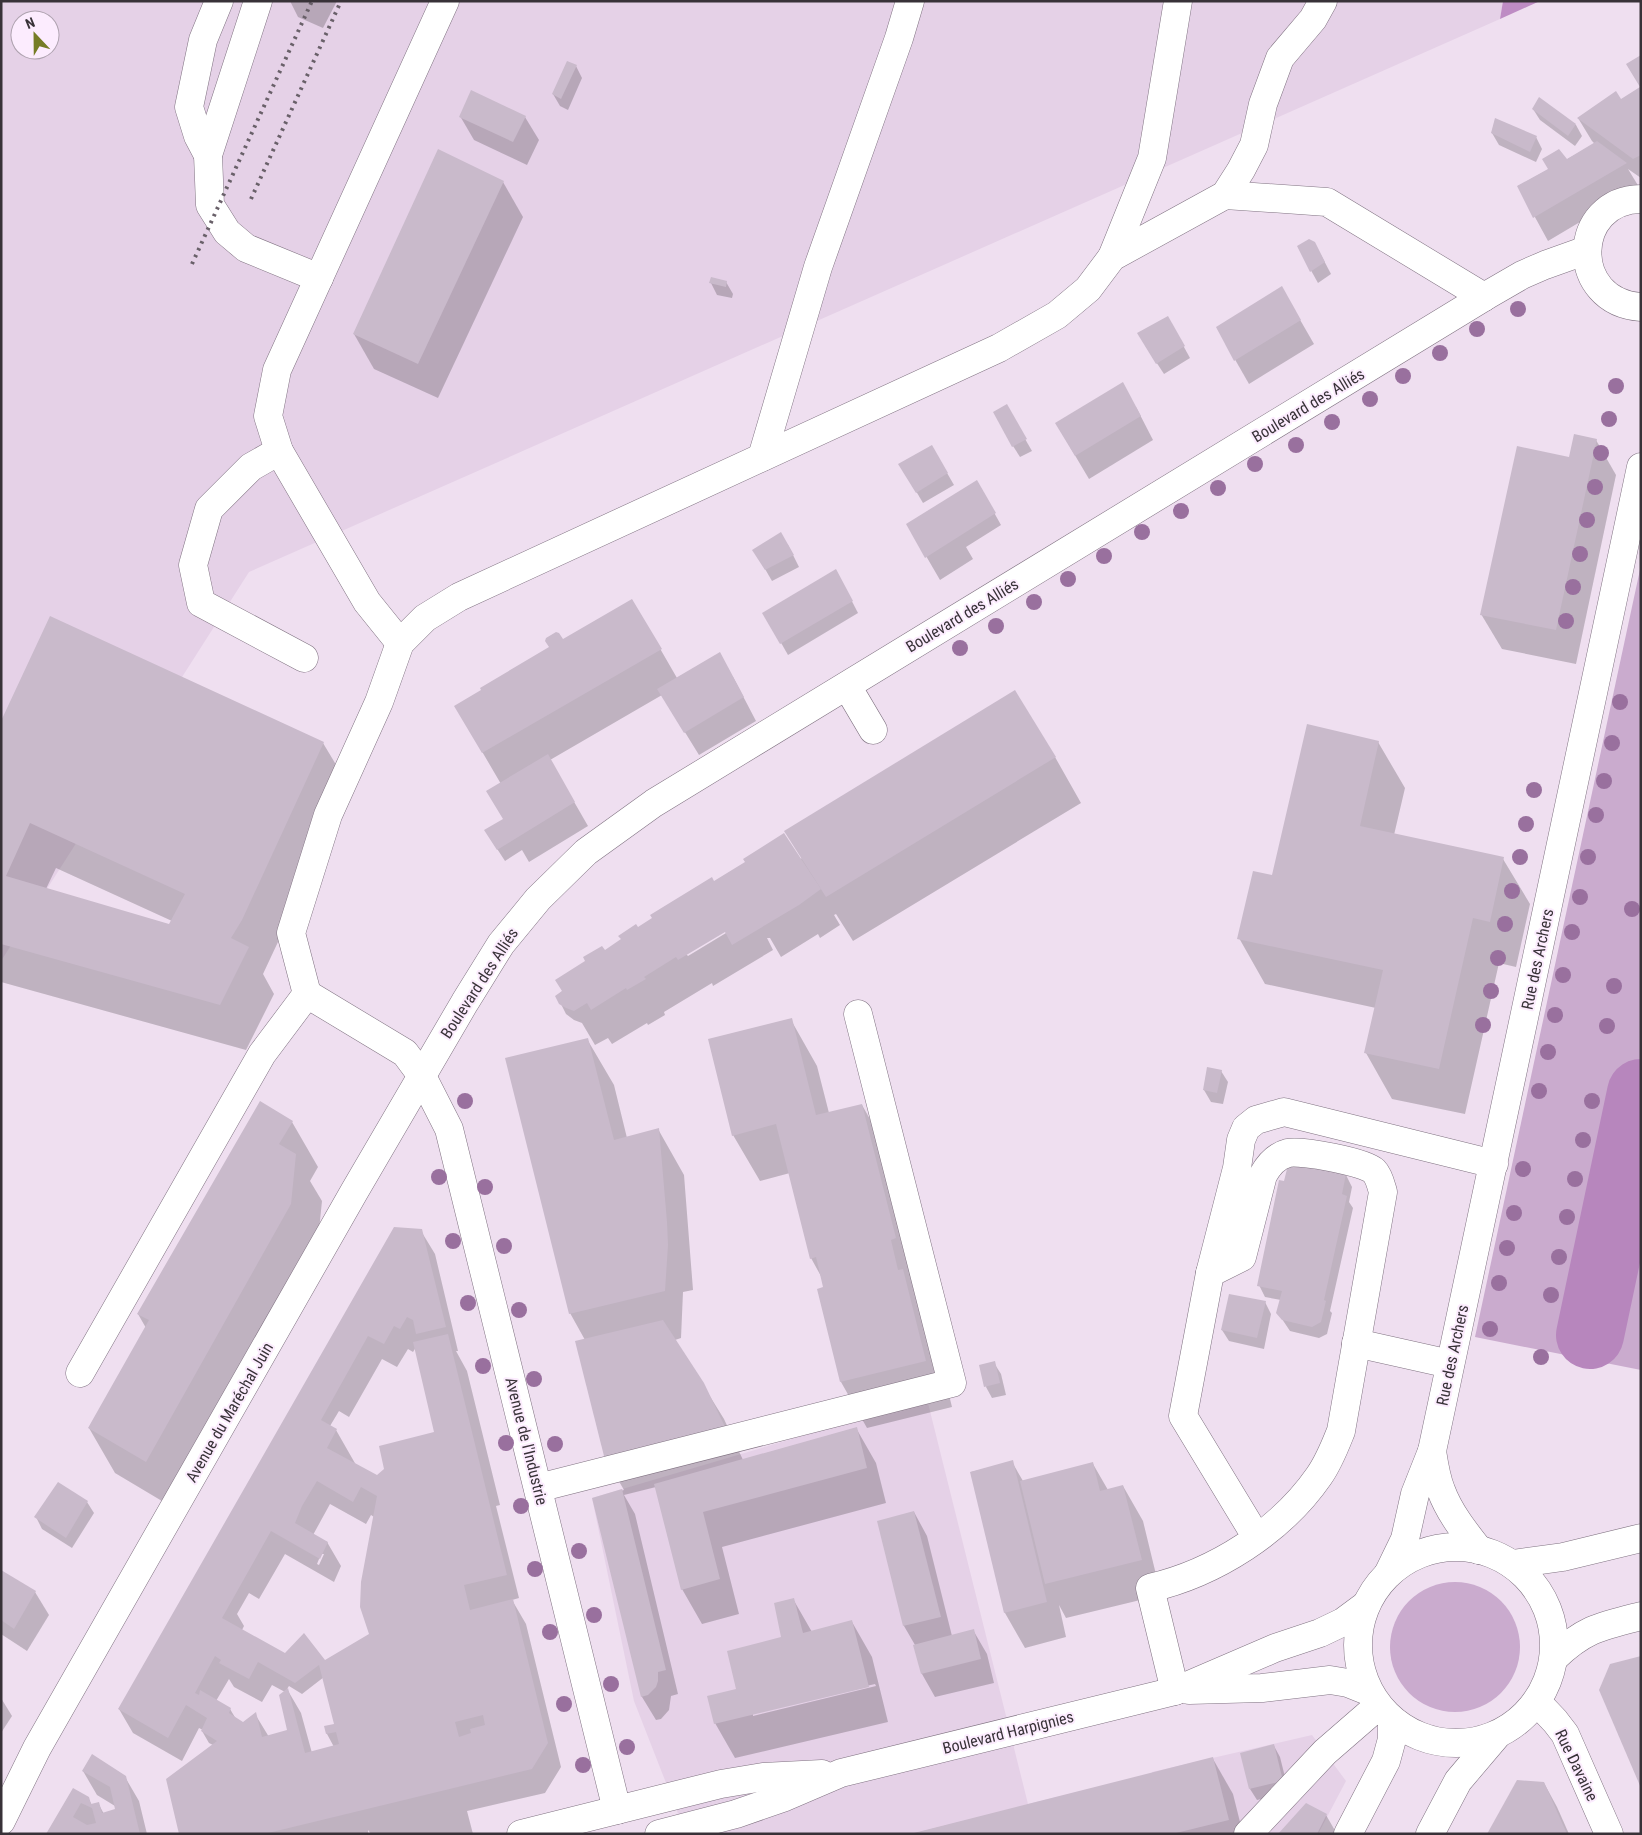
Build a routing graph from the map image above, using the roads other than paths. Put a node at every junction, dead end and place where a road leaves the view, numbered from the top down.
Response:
1 (219, 1) edge
2 (258, 1) edge
3 (445, 1) edge
4 (910, 1) edge
5 (1178, 1) edge
6 (1324, 1) edge
7 (208, 155) junction
8 (1226, 195) junction
9 (1636, 198) edge
10 (1587, 250) junction
11 (1112, 257) junction
12 (318, 278) junction
13 (1484, 297) junction
14 (1641, 308) edge
15 (279, 451) junction
16 (762, 457) junction
17 (1641, 467) edge
18 (400, 643) junction
19 (304, 658) dead end
20 (847, 686) junction
21 (873, 730) dead end
22 (307, 994) junction
23 (858, 1014) dead end
24 (422, 1076) junction
25 (1494, 1164) junction
26 (1210, 1273) junction
27 (1356, 1343) junction
28 (1450, 1364) junction
29 (80, 1373) dead end
30 (1432, 1451) junction
31 (538, 1488) junction
32 (1257, 1538) junction
33 (1641, 1538) edge
34 (1479, 1550) junction
35 (1512, 1564) junction
36 (1388, 1574) junction
37 (1366, 1605) junction
38 (1641, 1616) edge
39 (1554, 1658) junction
40 (1175, 1691) junction
41 (1537, 1702) junction
42 (1379, 1706) junction
43 (1497, 1735) junction
44 (37, 1748) junction
45 (841, 1773) junction
46 (1, 1790) edge
47 (617, 1810) junction
48 (1, 1821) edge
49 (521, 1834) edge
50 (660, 1834) edge
51 (1248, 1834) edge
52 (1348, 1834) edge
53 (1430, 1834) edge
54 (1609, 1834) edge

1 - 7 main road
2 - 7 main road
3 - 12 main road
4 - 16 main road
5 - 11 main road
6 - 8 main road
7 - 12 main road
8 - 11 main road
8 - 13 main road
9 - 10 main road
10 - 13 main road, Boulevard des Alliés
10 - 14 main road
11 - 16 main road
12 - 15 main road
13 - 20 main road, Boulevard des Alliés
15 - 18 main road
15 - 19 main road
16 - 18 main road
17 - 25 main road, Rue des Archers
18 - 22 main road
20 - 21 main road
20 - 24 main road, Boulevard des Alliés
22 - 24 main road, Avenue de l'Industrie
22 - 29 main road
23 - 31 main road
24 - 31 main road, Avenue de l'Industrie
24 - 44 main road, Avenue du Maréchal Juin
25 - 26 main road
25 - 28 main road, Rue des Archers
26 - 27 main road
26 - 32 main road
27 - 28 main road
27 - 32 main road
28 - 30 main road, Rue des Archers
30 - 34 main road, Rue des Archers
30 - 36 main road, Rue des Archers
31 - 47 main road, Avenue de l'Industrie
32 - 40 main road
33 - 35 main road
34 - 35 main road, Boulevard Harpignies
34 - 36 main road, Boulevard Harpignies
35 - 39 main road, Boulevard Harpignies
36 - 37 main road, Boulevard Harpignies
37 - 40 main road, Boulevard Harpignies
37 - 42 main road, Boulevard Harpignies
38 - 39 main road
39 - 41 main road, Boulevard Harpignies
40 - 42 main road, Boulevard Harpignies
40 - 45 main road, Boulevard Harpignies
41 - 43 main road, Boulevard Harpignies
41 - 54 main road, Rue Davaine
42 - 43 main road, Boulevard Harpignies
42 - 51 main road
42 - 52 main road
43 - 53 main road
44 - 46 main road, Avenue du Maréchal Juin
44 - 48 main road, Avenue du Maréchal Juin
45 - 47 main road, Boulevard Harpignies
45 - 50 main road, Boulevard Harpignies
47 - 49 main road, Boulevard Harpignies

